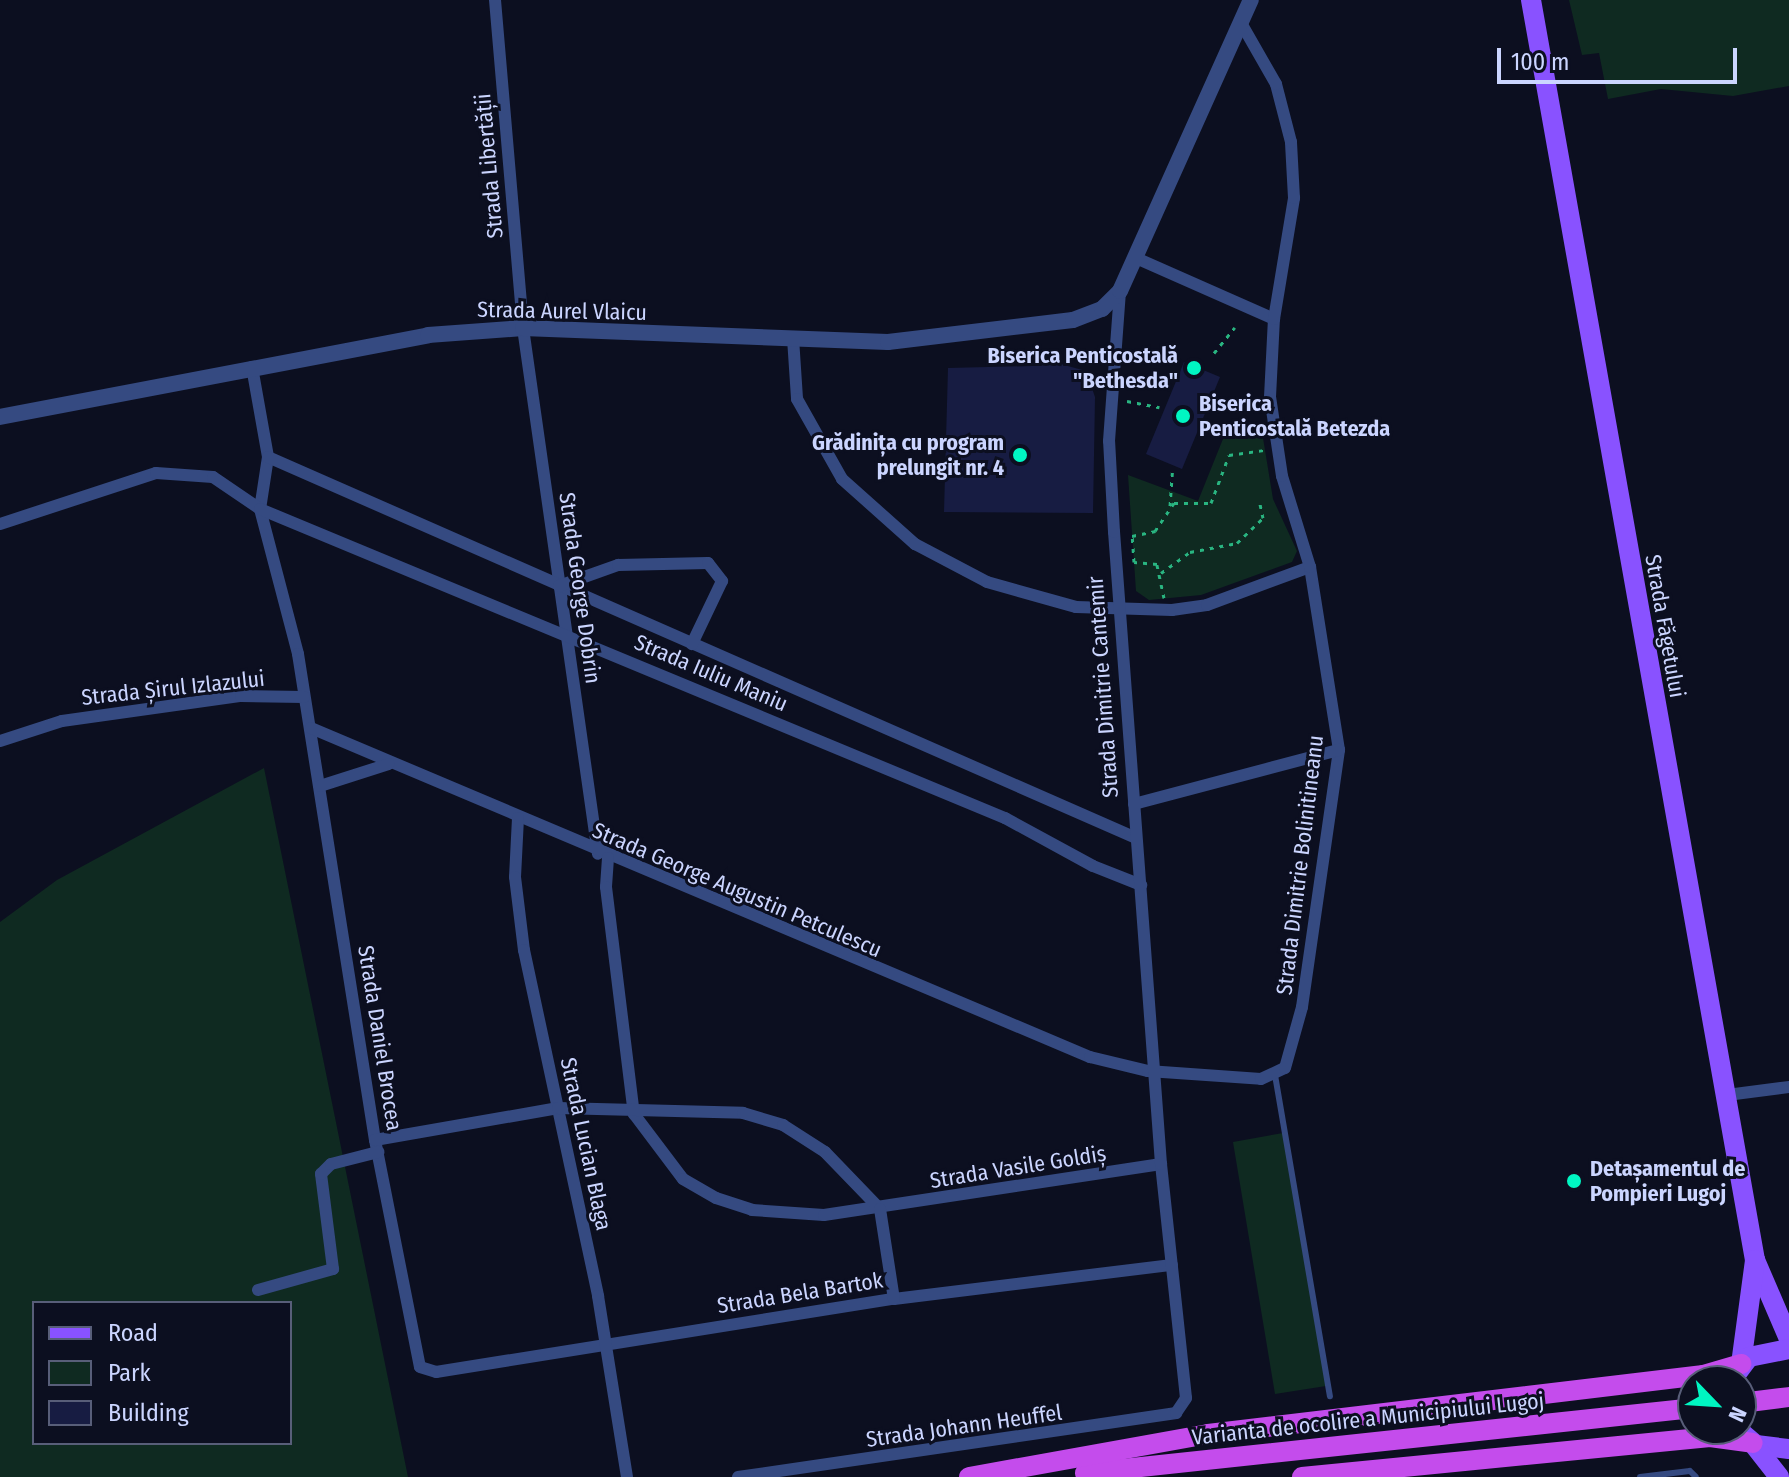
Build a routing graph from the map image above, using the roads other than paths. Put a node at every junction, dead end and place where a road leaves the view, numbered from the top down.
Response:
1 (495, 0) edge
2 (1251, 0) edge
3 (1531, 0) edge
4 (1241, 23) junction
5 (1136, 258) junction
6 (1120, 291) junction
7 (1274, 319) junction
8 (523, 328) junction
9 (793, 338) junction
10 (252, 367) junction
11 (0, 417) edge
12 (268, 457) junction
13 (260, 509) junction
14 (0, 524) edge
15 (1310, 567) junction
16 (559, 586) junction
17 (1121, 611) junction
18 (566, 633) junction
19 (692, 644) junction
20 (304, 697) junction
21 (311, 728) junction
22 (0, 741) edge
23 (1339, 750) junction
24 (389, 764) junction
25 (320, 786) junction
26 (1134, 804) junction
27 (518, 818) junction
28 (1136, 838) junction
29 (603, 856) junction
30 (1141, 885) junction
31 (1155, 1071) junction
32 (1275, 1075) junction
33 (1789, 1087) edge
34 (1727, 1095) junction
35 (558, 1108) junction
36 (634, 1114) junction
37 (376, 1146) junction
38 (1161, 1164) junction
39 (880, 1209) junction
40 (1755, 1260) junction
41 (1172, 1265) junction
42 (258, 1290) dead end
43 (894, 1299) junction
44 (1789, 1339) edge
45 (606, 1345) junction
46 (1789, 1349) edge
47 (1737, 1365) edge
48 (1744, 1365) edge
49 (436, 1372) joint
50 (1677, 1378) edge
51 (1330, 1396) dead end
52 (1789, 1397) edge
53 (1186, 1398) joint
54 (1757, 1401) edge
55 (1677, 1410) edge
56 (1677, 1440) edge
57 (1757, 1440) edge
58 (1752, 1445) edge
59 (1789, 1449) edge
60 (627, 1477) edge
61 (738, 1477) edge
62 (969, 1477) edge
63 (1048, 1477) edge
64 (1302, 1477) edge
65 (1640, 1477) edge
66 (1696, 1477) edge
67 (1779, 1477) edge

1 - 8 street, Strada Libertății
2 - 4 street, Strada Dimitrie Cantemir
3 - 34 main road, Strada Făgetului
4 - 5 street, Strada Dimitrie Cantemir
4 - 7 street, Strada Dimitrie Bolinitineanu
5 - 6 street, Strada Dimitrie Cantemir
5 - 7 street
6 - 9 street, Strada Aurel Vlaicu
6 - 17 street, Strada Dimitrie Cantemir
7 - 15 street, Strada Dimitrie Bolinitineanu
8 - 9 street, Strada Aurel Vlaicu
8 - 10 street, Strada Aurel Vlaicu
8 - 16 street, Strada George Dobrin
9 - 17 street
10 - 11 street, Strada Aurel Vlaicu
10 - 12 street
12 - 13 street
12 - 16 street, Strada Iuliu Maniu
13 - 14 street, Strada Iuliu Maniu
13 - 18 street, Strada Iuliu Maniu
13 - 20 street
15 - 17 street
15 - 23 street, Strada Dimitrie Bolinitineanu
16 - 18 street, Strada George Dobrin
16 - 19 street, Strada Iuliu Maniu
16 - 19 street
17 - 26 street, Strada Dimitrie Cantemir
18 - 29 street, Strada George Dobrin
18 - 30 street, Strada Iuliu Maniu
19 - 28 street, Strada Iuliu Maniu
20 - 21 street, Strada Daniel Brocea
20 - 22 street, Strada Șirul Izlazului
21 - 24 street, Strada George Augustin Petculescu
21 - 25 street, Strada Daniel Brocea
23 - 26 street
23 - 32 street, Strada Dimitrie Bolinitineanu
24 - 25 street
24 - 27 street, Strada George Augustin Petculescu
25 - 37 street, Strada Daniel Brocea
26 - 28 street, Strada Dimitrie Cantemir
27 - 29 street, Strada George Augustin Petculescu
27 - 35 street, Strada Lucian Blaga
28 - 30 street, Strada Dimitrie Cantemir
29 - 31 street, Strada George Augustin Petculescu
29 - 36 street, Strada Vasile Goldiș
30 - 31 street, Strada Dimitrie Cantemir
31 - 32 street
31 - 38 street, Strada Dimitrie Cantemir
32 - 51 lane
33 - 34 street
34 - 40 main road, Strada Făgetului
35 - 36 street
35 - 37 street
35 - 45 street, Strada Lucian Blaga
36 - 39 street
36 - 39 street, Strada Vasile Goldiș
37 - 42 street
37 - 49 street, Strada Daniel Brocea
38 - 39 street, Strada Vasile Goldiș
38 - 41 street, Strada Dimitrie Cantemir
39 - 43 street
40 - 44 main road, Strada Făgetului
40 - 47 main road, Strada Făgetului
41 - 43 street, Strada Bela Bartok
41 - 53 street, Strada Dimitrie Cantemir
43 - 45 street, Strada Bela Bartok
45 - 49 street, Strada Bela Bartok
45 - 60 street, Strada Lucian Blaga
46 - 48 main road
50 - 62 highway
52 - 54 highway
53 - 61 street, Strada Johann Heuffel
55 - 63 highway, Varianta de ocolire a Municipiului Lugoj
56 - 64 highway
57 - 59 main road
58 - 67 main road
65 - 66 lane

